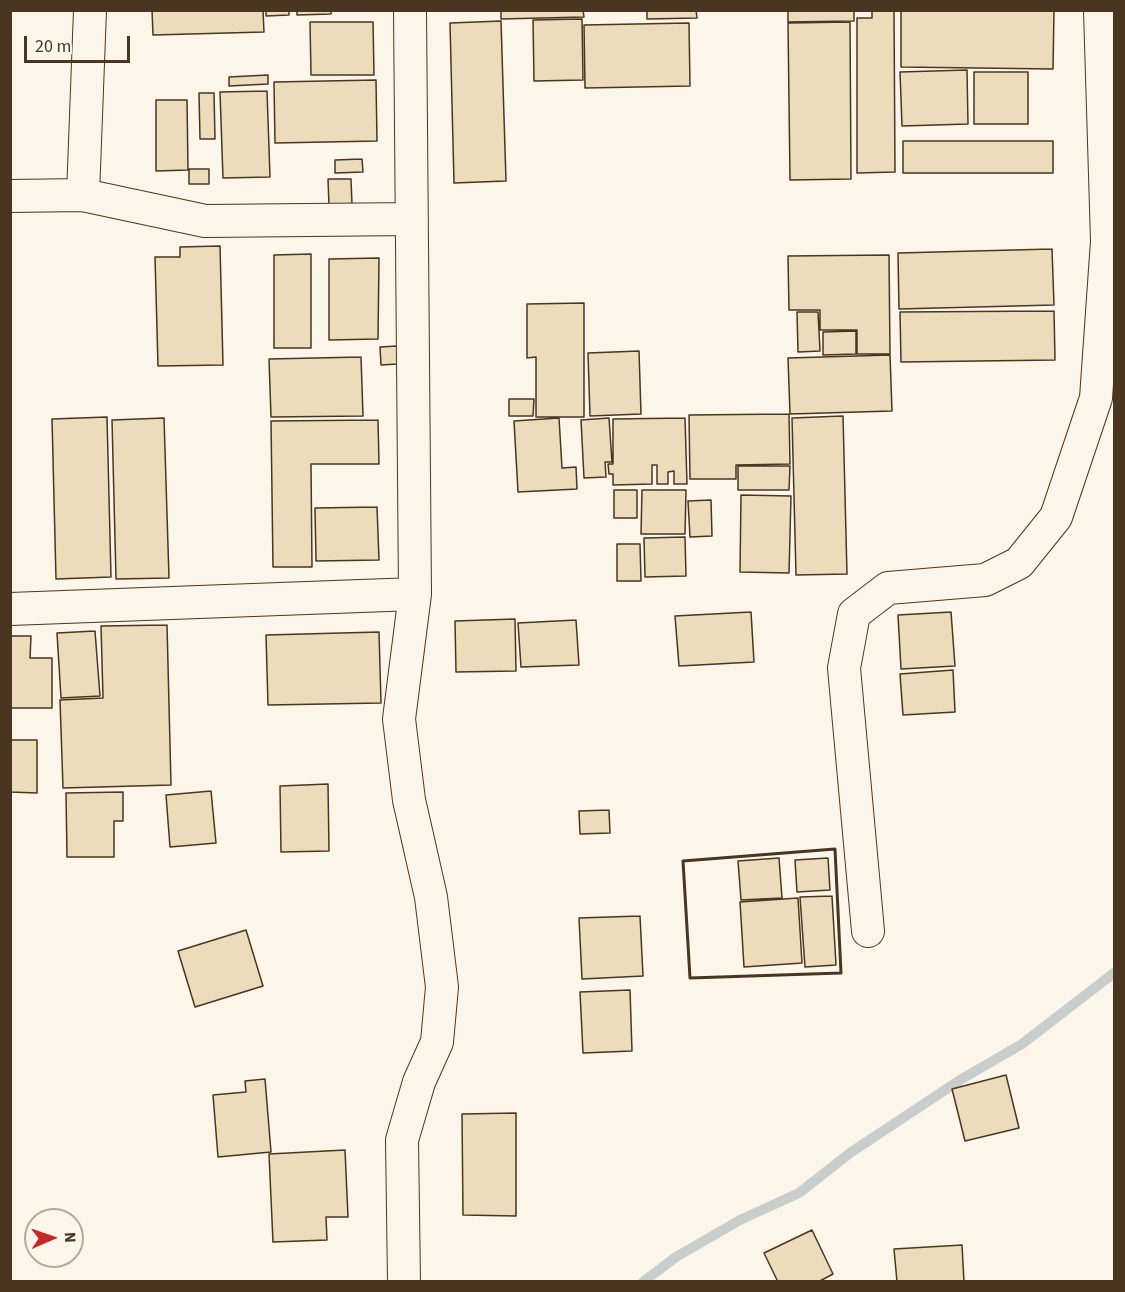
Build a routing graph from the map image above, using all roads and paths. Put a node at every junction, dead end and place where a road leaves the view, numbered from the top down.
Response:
1 (90, 10) edge
2 (410, 10) edge
3 (1100, 10) edge
4 (83, 195) junction
5 (10, 196) edge
6 (412, 219) junction
7 (416, 594) junction
8 (10, 609) edge
9 (867, 931) dead end
10 (404, 1281) edge

1 - 4 street
2 - 6 street
3 - 9 street
4 - 5 street
4 - 6 street
6 - 7 street
7 - 8 street
7 - 10 street

